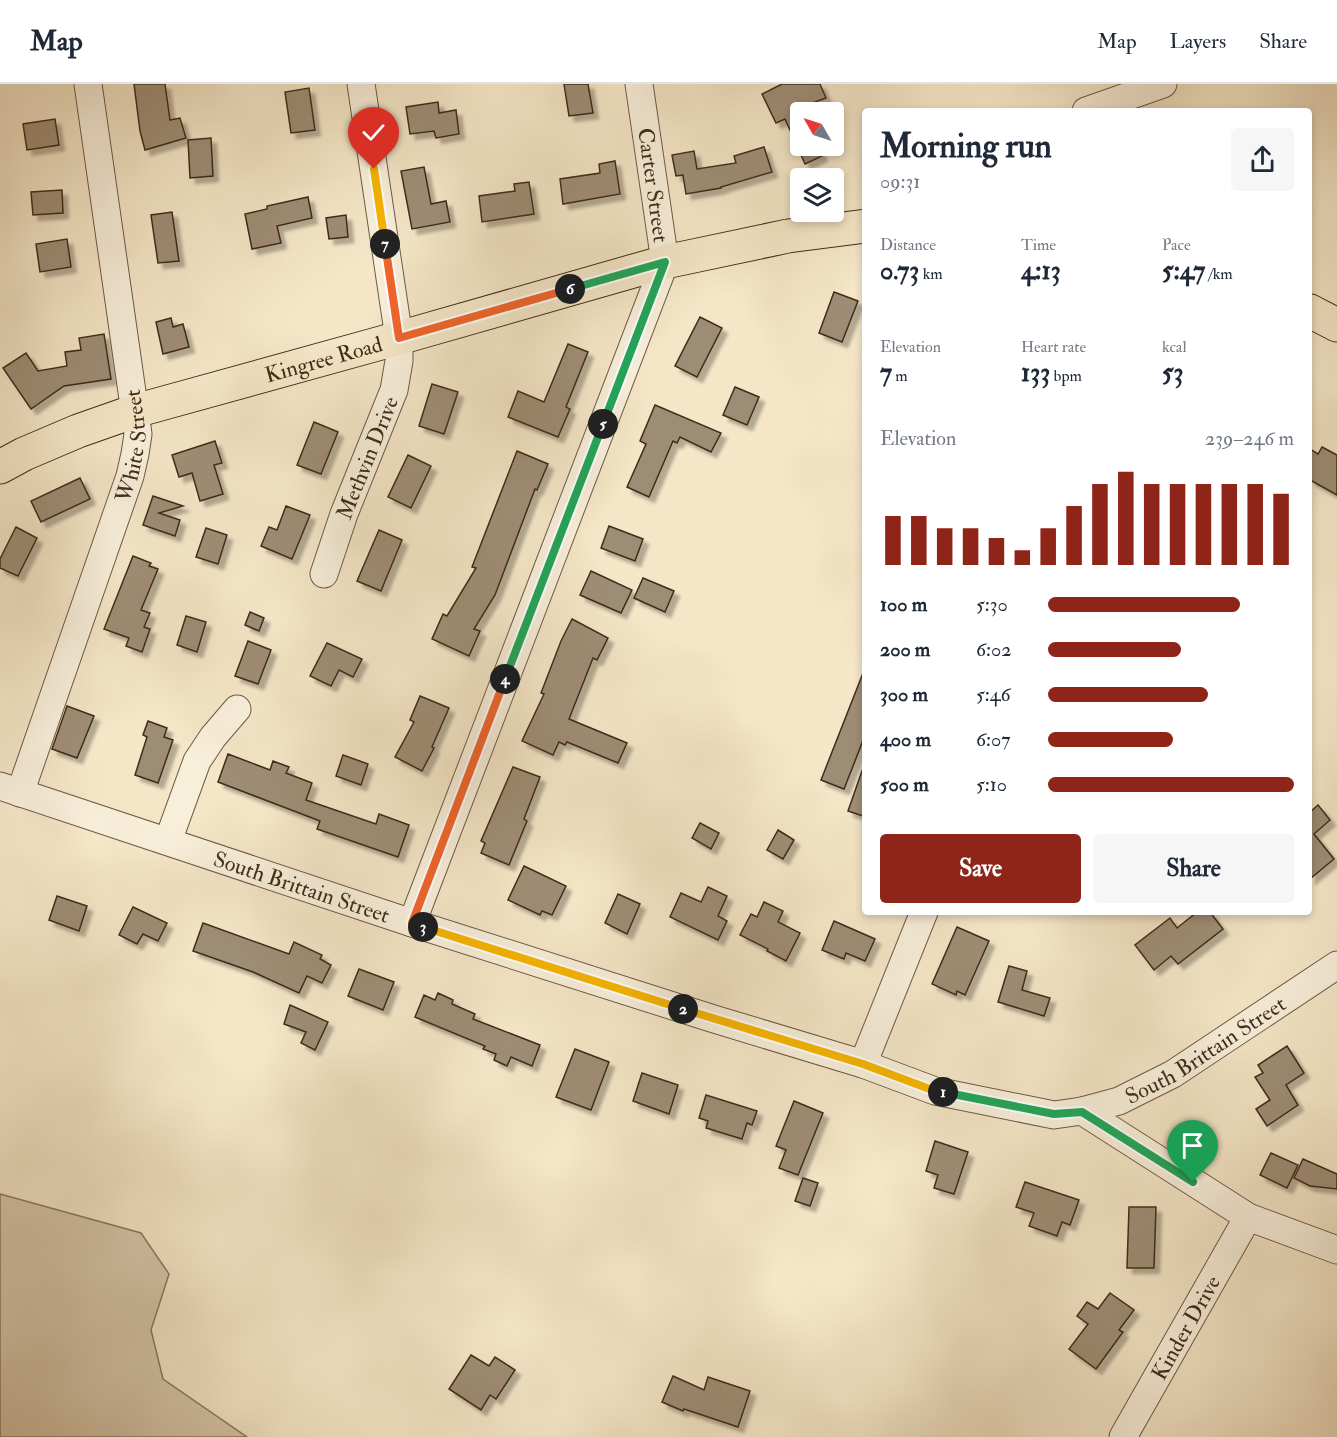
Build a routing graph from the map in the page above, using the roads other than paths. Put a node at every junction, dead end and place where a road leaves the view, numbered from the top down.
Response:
1 (88, 84) edge
2 (361, 84) edge
3 (1163, 84) edge
4 (646, 86) edge
5 (1095, 108) edge
6 (862, 227) edge
7 (665, 262) junction
8 (1312, 312) edge
9 (1337, 325) edge
10 (399, 338) junction
11 (135, 411) junction
12 (0, 467) edge
13 (324, 574) dead end
14 (237, 709) dead end
15 (10, 789) edge
16 (168, 841) junction
17 (923, 915) edge
18 (412, 923) junction
19 (1337, 965) edge
20 (863, 1064) junction
21 (1082, 1112) junction
22 (1248, 1217) junction
23 (1337, 1251) edge
24 (1123, 1437) edge

1 - 11 street, White Street
2 - 10 street, Methvin Drive
3 - 5 street
4 - 7 street, Carter Street
6 - 7 main road, Kingree Road
7 - 10 main road, Kingree Road
7 - 18 street, Carter Street
8 - 9 main road
10 - 11 main road, Kingree Road
10 - 13 street, Methvin Drive
11 - 12 main road, Kingree Road
11 - 15 street, White Street
14 - 16 street
15 - 16 street, South Brittain Street
16 - 18 street, South Brittain Street
17 - 20 street
18 - 20 street, South Brittain Street
19 - 21 street, South Brittain Street
20 - 21 street, South Brittain Street
21 - 22 street
22 - 23 street
22 - 24 street, Kinder Drive

